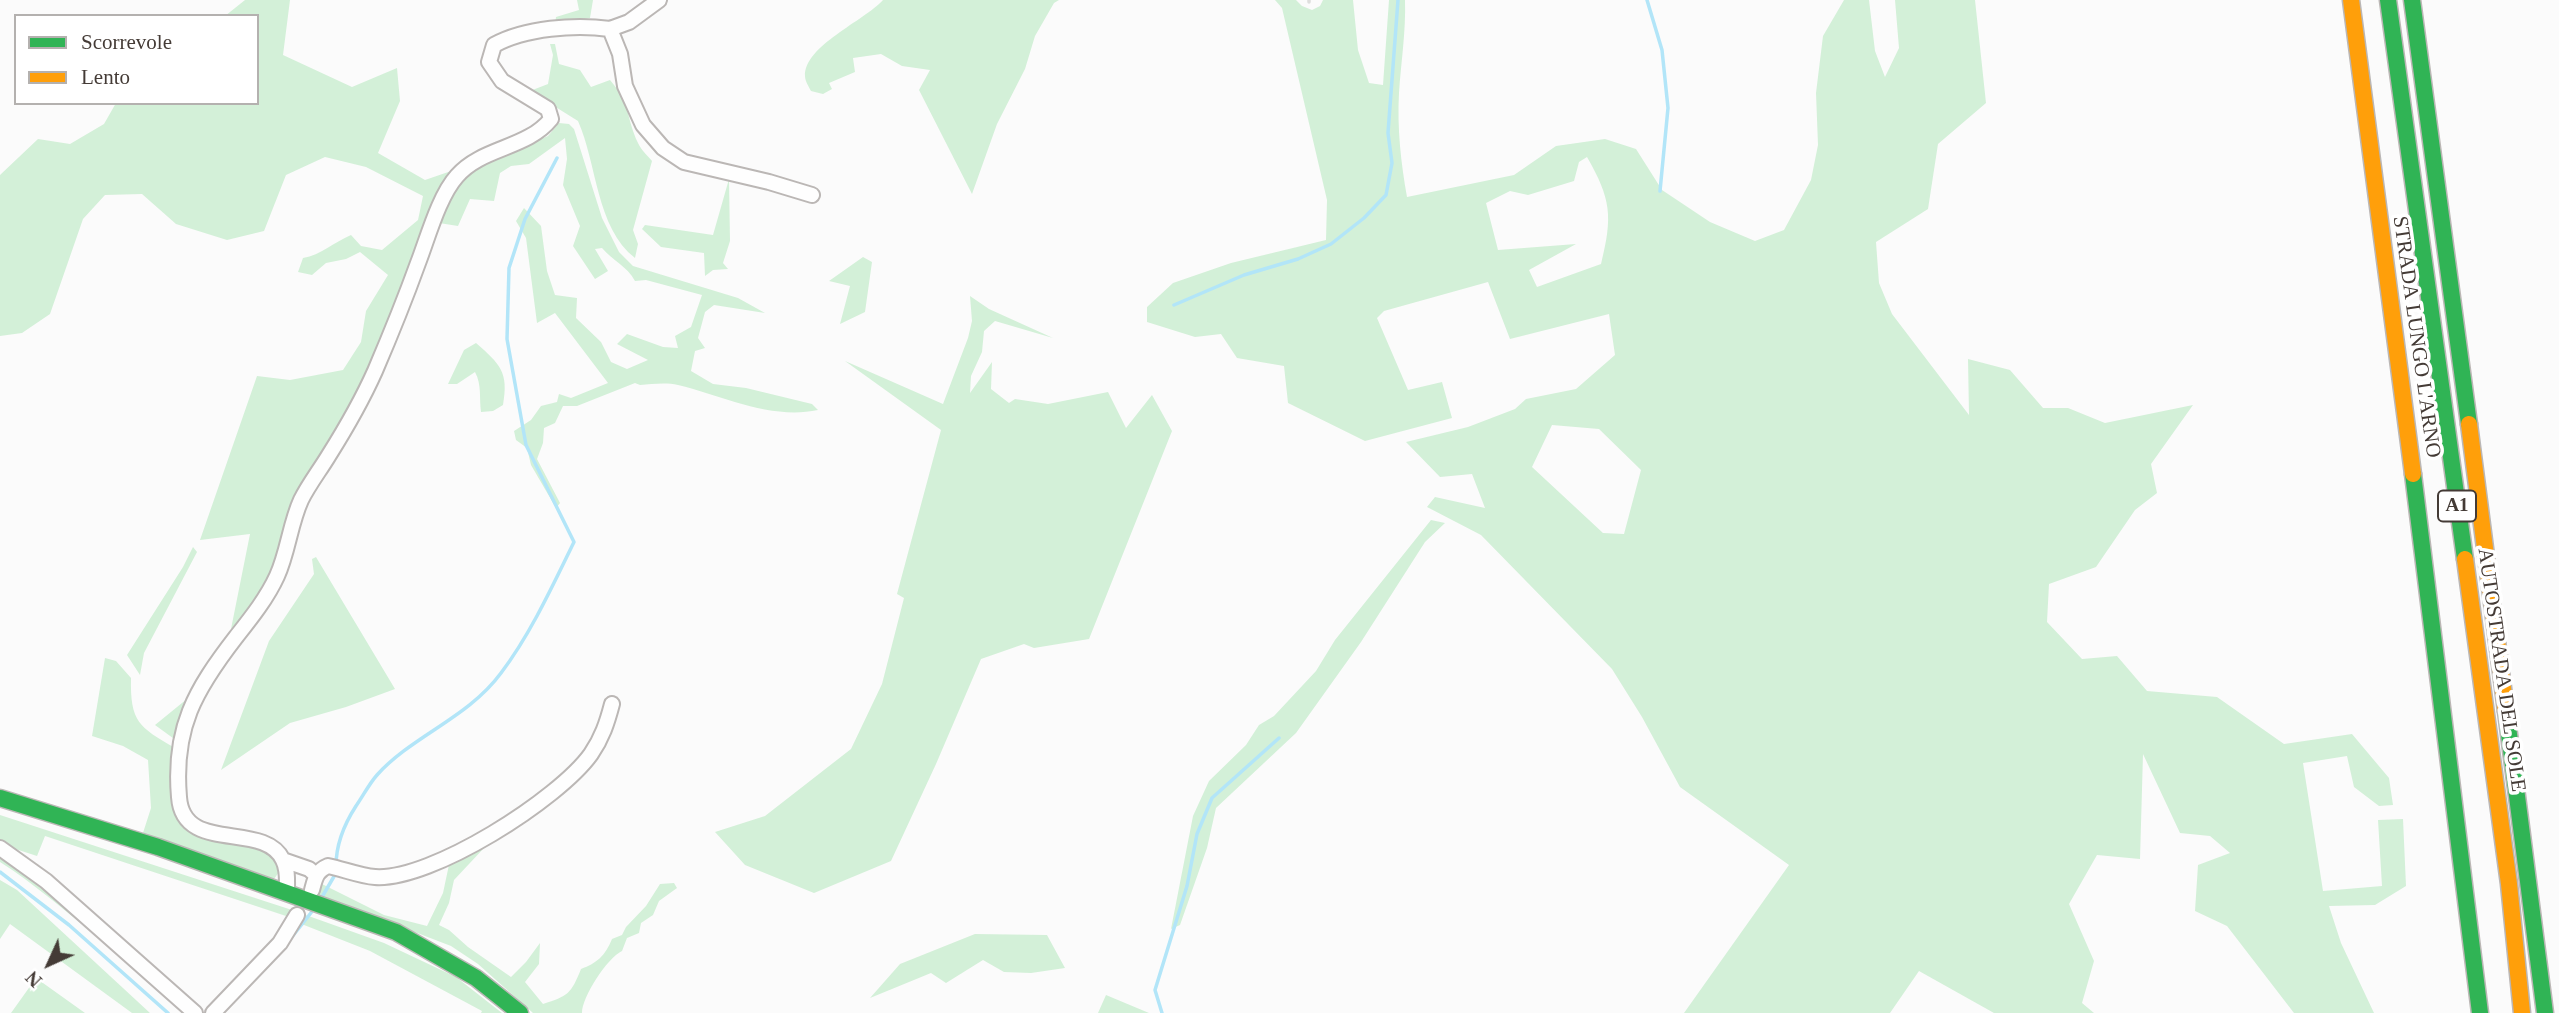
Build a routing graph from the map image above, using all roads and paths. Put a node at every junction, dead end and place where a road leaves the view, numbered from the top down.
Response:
1 (659, 0) edge
2 (2351, 0) edge
3 (2388, 0) edge
4 (2412, 0) edge
5 (610, 29) junction
6 (812, 195) dead end
7 (611, 704) dead end
8 (0, 798) edge
9 (0, 848) edge
10 (284, 860) junction
11 (316, 875) junction
12 (312, 890) dead end
13 (287, 891) junction
14 (297, 915) dead end
15 (195, 1013) edge
16 (213, 1013) edge
17 (520, 1013) edge
18 (2480, 1013) edge
19 (2522, 1013) edge
20 (2545, 1013) edge

1 - 5 street
2 - 18 main road, STRADA LUNGO L'ARNO
3 - 19 main road, AUTOSTRADA DEL SOLE / A1
4 - 20 main road, AUTOSTRADA DEL SOLE / A1
5 - 6 street
5 - 10 street
7 - 11 street
8 - 13 main road
9 - 15 street
10 - 11 street
10 - 13 street
11 - 12 street
13 - 17 main road
14 - 16 street

